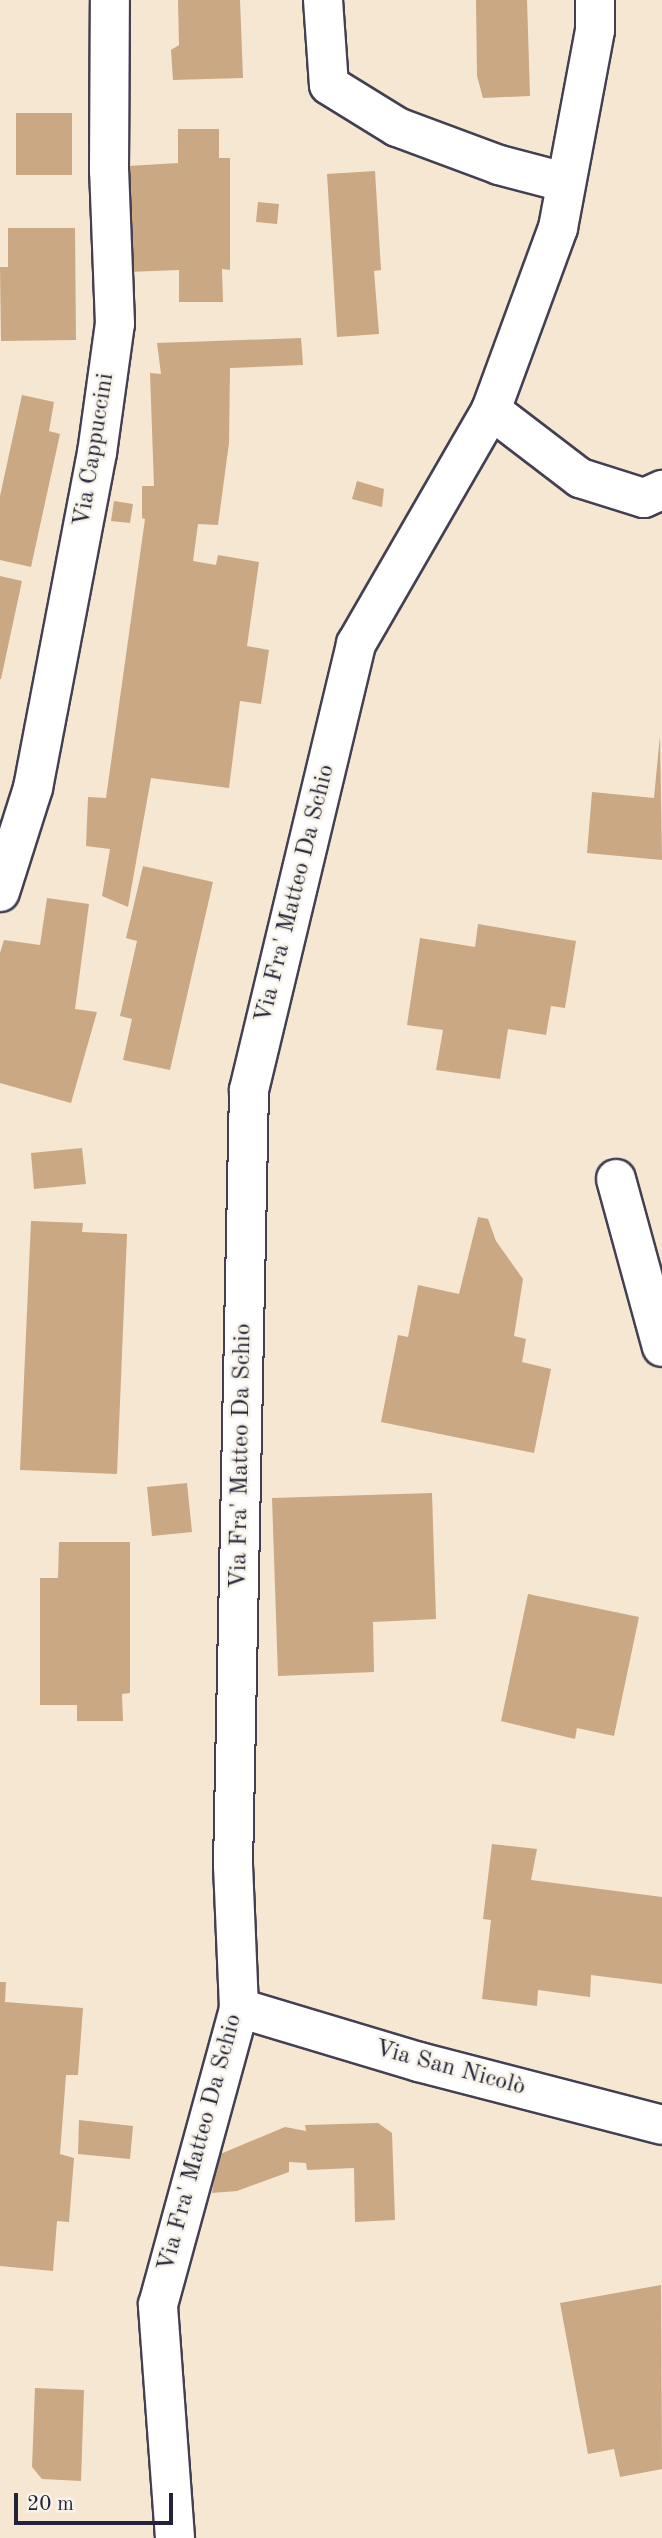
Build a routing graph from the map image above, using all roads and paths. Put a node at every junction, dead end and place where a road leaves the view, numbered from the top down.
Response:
1 (110, 0) edge
2 (323, 0) edge
3 (595, 0) edge
4 (564, 182) junction
5 (491, 410) junction
6 (662, 490) edge
7 (0, 892) edge
8 (617, 1179) dead end
9 (662, 1346) edge
10 (239, 2008) junction
11 (662, 2125) edge
12 (175, 2538) edge

1 - 7 street, Via Cappuccini
2 - 4 street
3 - 4 street, Via Fra' Matteo Da Schio
4 - 5 street, Via Fra' Matteo Da Schio
5 - 6 street
5 - 10 street, Via Fra' Matteo Da Schio
8 - 9 street
10 - 11 street, Via San Nicolò
10 - 12 street, Via Fra' Matteo Da Schio

